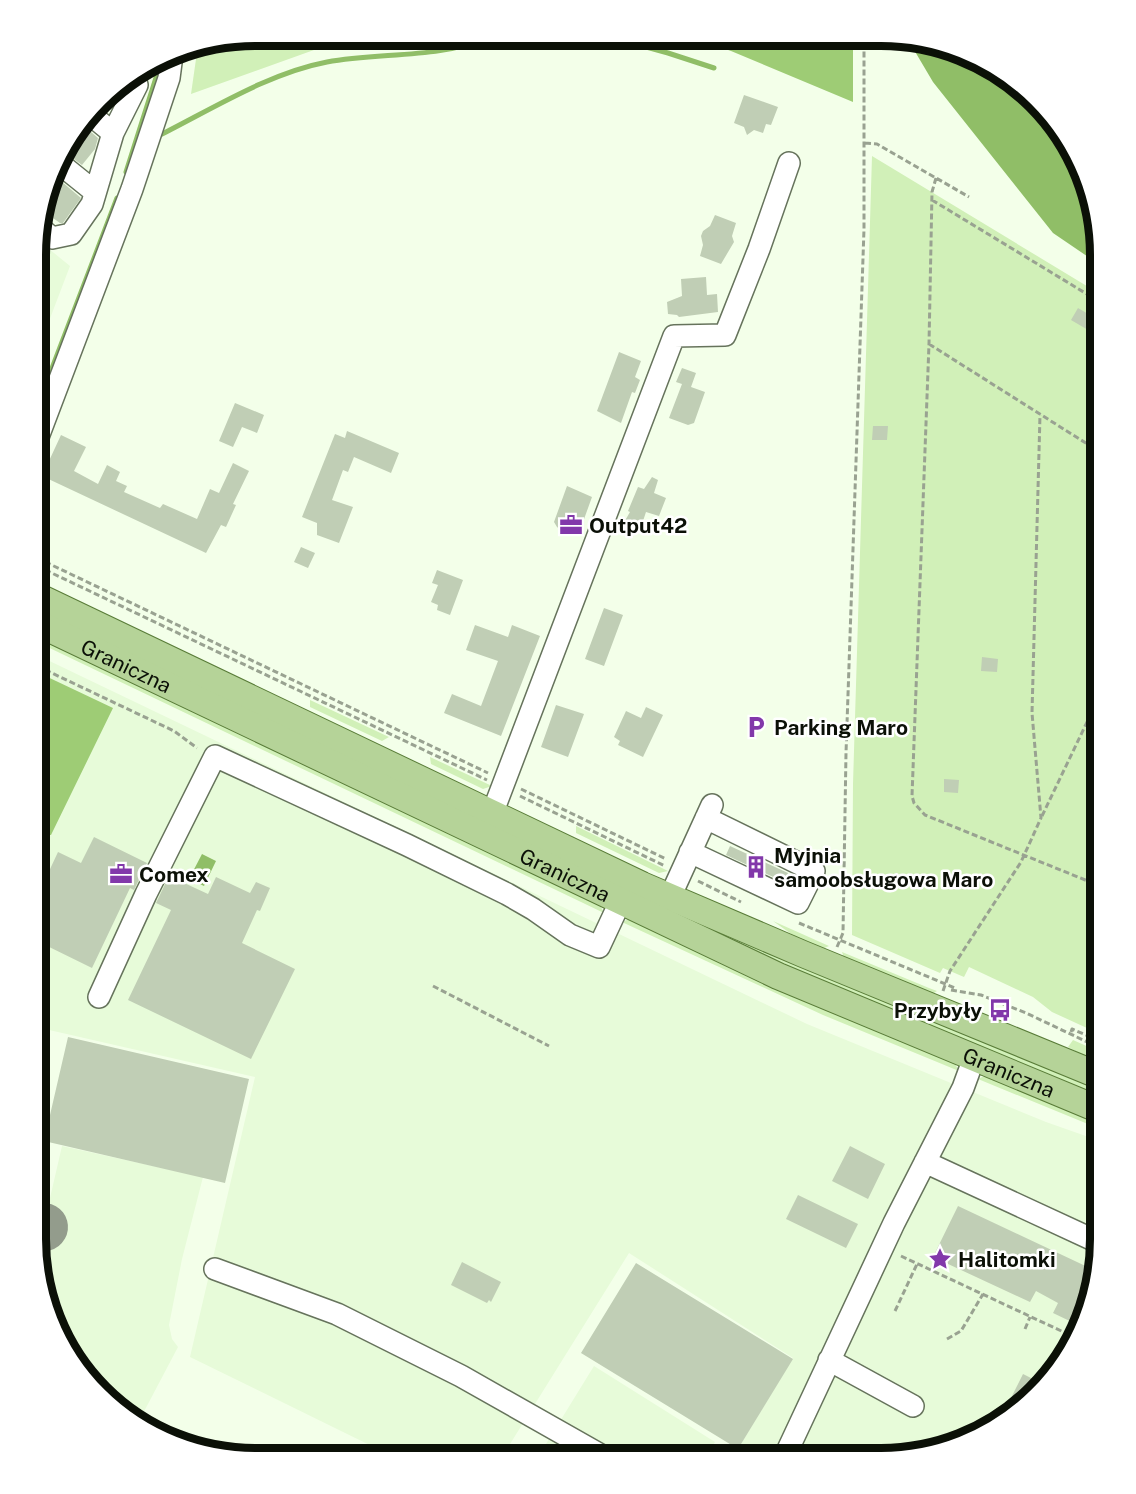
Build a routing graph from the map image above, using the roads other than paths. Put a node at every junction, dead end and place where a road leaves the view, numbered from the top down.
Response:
1 (171, 64) edge
2 (137, 84) edge
3 (97, 120) edge
4 (113, 133) junction
5 (789, 164) dead end
6 (66, 167) edge
7 (97, 185) junction
8 (132, 189) junction
9 (48, 234) edge
10 (46, 416) edge
11 (46, 600) edge
12 (46, 627) edge
13 (492, 814) junction
14 (690, 852) junction
15 (670, 897) junction
16 (620, 902) junction
17 (99, 996) dead end
18 (974, 1058) junction
19 (1089, 1072) edge
20 (1089, 1106) edge
21 (925, 1162) junction
22 (1089, 1238) edge
23 (215, 1269) dead end
24 (829, 1360) junction
25 (913, 1406) dead end
26 (588, 1448) edge
27 (789, 1448) edge

1 - 8 street
2 - 4 street
3 - 4 street
4 - 7 street
5 - 13 street
6 - 7 street
7 - 8 street
7 - 9 street
8 - 10 street
11 - 13 main road, Graniczna
12 - 16 main road, Graniczna
13 - 15 main road, Graniczna
14 - 14 street
14 - 15 street
15 - 19 main road, Graniczna
16 - 17 street
16 - 18 main road, Graniczna
18 - 20 main road, Graniczna
18 - 21 street
21 - 22 street
21 - 24 street
23 - 26 street
24 - 25 street
24 - 27 street

